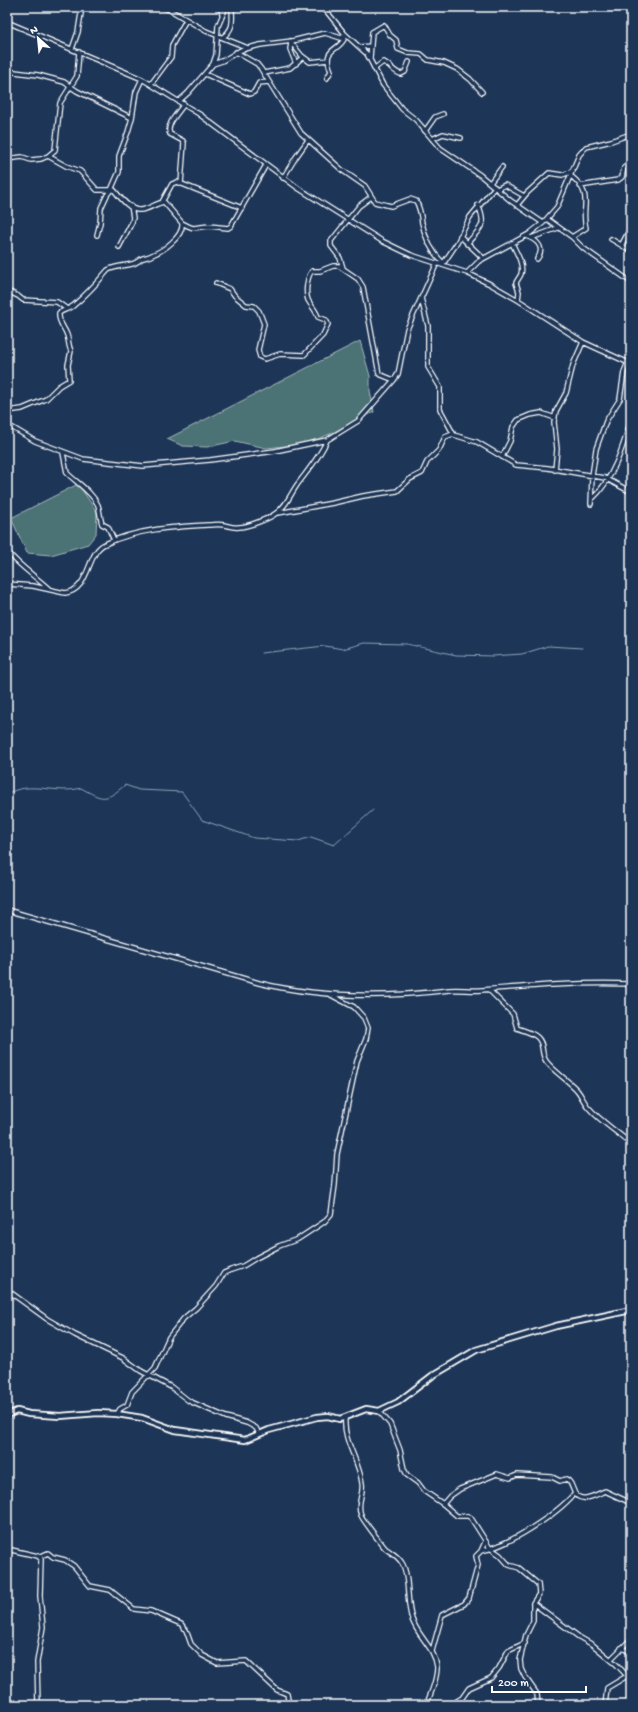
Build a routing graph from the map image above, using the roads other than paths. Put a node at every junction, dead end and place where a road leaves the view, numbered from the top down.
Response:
1 (82, 7) edge
2 (161, 7) edge
3 (220, 7) edge
4 (226, 7) edge
5 (232, 7) edge
6 (323, 7) edge
7 (232, 13) junction
8 (222, 14) junction
9 (186, 20) junction
10 (7, 22) edge
11 (217, 34) junction
12 (346, 36) junction
13 (223, 37) junction
14 (290, 42) junction
15 (371, 46) junction
16 (360, 47) junction
17 (249, 48) junction
18 (72, 49) junction
19 (79, 52) junction
20 (236, 52) junction
21 (303, 57) junction
22 (328, 60) junction
23 (370, 60) junction
24 (409, 62) dead end
25 (213, 64) junction
26 (296, 64) junction
27 (374, 69) junction
28 (7, 71) edge
29 (264, 73) junction
30 (205, 74) junction
31 (327, 78) dead end
32 (142, 79) junction
33 (269, 82) junction
34 (151, 84) junction
35 (71, 86) junction
36 (482, 92) dead end
37 (179, 101) junction
38 (184, 104) junction
39 (443, 114) dead end
40 (132, 118) junction
41 (425, 131) junction
42 (631, 134) edge
43 (461, 138) dead end
44 (432, 139) junction
45 (308, 140) junction
46 (55, 150) junction
47 (48, 156) junction
48 (7, 160) edge
49 (56, 161) junction
50 (628, 165) dead end
51 (266, 166) junction
52 (502, 167) dead end
53 (573, 171) junction
54 (571, 176) junction
55 (283, 178) junction
56 (490, 183) junction
57 (181, 184) junction
58 (580, 186) junction
59 (496, 188) junction
60 (112, 189) junction
61 (524, 196) junction
62 (371, 197) junction
63 (162, 202) junction
64 (478, 205) junction
65 (517, 205) junction
66 (131, 206) junction
67 (242, 208) junction
68 (631, 214) edge
69 (547, 219) junction
70 (347, 220) junction
71 (182, 223) junction
72 (543, 223) junction
73 (631, 226) edge
74 (559, 228) junction
75 (97, 235) dead end
76 (460, 236) junction
77 (526, 236) junction
78 (572, 237) junction
79 (531, 238) junction
80 (611, 239) dead end
81 (512, 243) junction
82 (466, 244) junction
83 (622, 244) junction
84 (119, 247) dead end
85 (631, 251) edge
86 (483, 258) junction
87 (537, 259) dead end
88 (437, 263) junction
89 (443, 264) junction
90 (341, 266) junction
91 (467, 273) junction
92 (630, 281) edge
93 (216, 283) dead end
94 (7, 292) edge
95 (421, 298) junction
96 (518, 300) junction
97 (67, 309) junction
98 (583, 342) junction
99 (629, 363) edge
100 (394, 380) junction
101 (7, 411) edge
102 (7, 418) edge
103 (555, 418) junction
104 (631, 420) edge
105 (8, 427) edge
106 (453, 434) junction
107 (327, 440) junction
108 (63, 453) junction
109 (502, 457) junction
110 (555, 470) junction
111 (592, 476) junction
112 (608, 479) junction
113 (631, 492) edge
114 (592, 499) junction
115 (591, 504) dead end
116 (277, 513) junction
117 (114, 540) junction
118 (7, 551) edge
119 (7, 584) edge
120 (50, 590) junction
121 (7, 910) edge
122 (631, 984) edge
123 (489, 990) junction
124 (329, 994) junction
125 (631, 1144) edge
126 (7, 1290) edge
127 (631, 1310) edge
128 (149, 1375) junction
129 (379, 1411) junction
130 (117, 1414) junction
131 (7, 1415) edge
132 (345, 1419) junction
133 (259, 1434) junction
134 (574, 1494) junction
135 (631, 1503) edge
136 (443, 1504) junction
137 (485, 1542) junction
138 (490, 1548) junction
139 (7, 1549) edge
140 (481, 1551) junction
141 (39, 1557) junction
142 (534, 1603) junction
143 (631, 1639) edge
144 (525, 1644) junction
145 (621, 1648) junction
146 (432, 1651) junction
147 (631, 1652) edge
148 (611, 1659) junction
149 (627, 1676) junction
150 (631, 1680) edge
151 (38, 1705) edge
152 (284, 1705) edge
153 (426, 1705) edge
154 (450, 1705) edge
155 (538, 1705) edge
156 (604, 1705) edge

1 - 18 street
2 - 9 street
3 - 8 street
4 - 7 street
4 - 8 street
5 - 7 street
6 - 12 street
7 - 13 street
8 - 11 street
9 - 11 street
9 - 34 street
10 - 18 street
11 - 13 street
11 - 25 street
12 - 14 street
12 - 16 street
12 - 22 street
13 - 17 street
14 - 17 street
14 - 21 street
14 - 26 street
15 - 16 street
15 - 23 street
15 - 36 street
16 - 23 street
17 - 20 street
18 - 19 street
19 - 32 street
19 - 35 street
20 - 25 street
20 - 29 street
21 - 22 street
21 - 26 street
22 - 31 street
23 - 27 street
24 - 27 street
25 - 30 street
26 - 29 street
27 - 41 street
28 - 35 street
29 - 33 street
30 - 33 street
30 - 37 street
32 - 34 street
32 - 40 street
33 - 45 street
34 - 37 street
35 - 40 street
35 - 46 street
37 - 38 street
38 - 51 street
38 - 57 street
39 - 41 street
40 - 60 street
41 - 44 street
42 - 53 street
43 - 44 street
44 - 56 street
45 - 55 street
45 - 62 street
46 - 47 street
46 - 49 street
47 - 48 street
47 - 49 street
49 - 60 street
50 - 58 street
51 - 55 street
51 - 67 street
52 - 56 street
53 - 54 street
53 - 61 street
54 - 58 street
54 - 69 street
55 - 70 street
56 - 59 street
57 - 63 street
57 - 67 street
58 - 78 street
59 - 61 street
59 - 64 street
59 - 65 street
60 - 66 street
60 - 75 street
61 - 65 street
62 - 70 street
62 - 89 street
63 - 66 street
63 - 71 street
64 - 76 street
64 - 82 street
65 - 72 street
66 - 84 street
67 - 71 street
68 - 73 street
69 - 72 street
69 - 74 street
70 - 88 street
70 - 90 street
71 - 97 street
72 - 77 street
73 - 83 street
74 - 78 street
74 - 79 street
76 - 82 street
76 - 89 street
77 - 79 street
77 - 81 street
78 - 92 street
79 - 87 street
80 - 83 street
81 - 86 street
81 - 96 street
82 - 86 street
83 - 85 street
86 - 91 street
88 - 89 street
88 - 95 street
89 - 91 street
90 - 93 street
90 - 100 street
91 - 96 street
94 - 97 street
95 - 100 street
95 - 106 street
96 - 98 street
97 - 101 street
98 - 99 street
98 - 103 street
99 - 111 street
100 - 107 street
102 - 105 street
103 - 109 street
103 - 110 street
104 - 112 street
105 - 108 street
106 - 109 street
106 - 116 street
107 - 108 street
107 - 116 street
108 - 117 street
109 - 110 street
110 - 111 street
111 - 112 street
111 - 114 street
112 - 113 street
112 - 114 street
114 - 115 street
116 - 117 street
117 - 120 street
118 - 120 street
119 - 120 street
121 - 124 street
122 - 123 street
123 - 124 street
123 - 125 street
124 - 128 street
126 - 128 street
127 - 129 street
128 - 130 street
128 - 133 street
129 - 132 street
129 - 136 street
130 - 131 street
130 - 133 street
132 - 133 street
132 - 146 street
134 - 135 street
134 - 136 street
134 - 138 street
136 - 137 street
137 - 138 street
137 - 140 street
138 - 140 street
138 - 142 street
139 - 141 street
140 - 146 street
141 - 151 street
141 - 152 street
142 - 144 street
142 - 148 street
143 - 145 street
144 - 154 street
144 - 155 street
145 - 147 street
145 - 148 street
146 - 153 street
148 - 149 street
149 - 150 street
149 - 156 street

